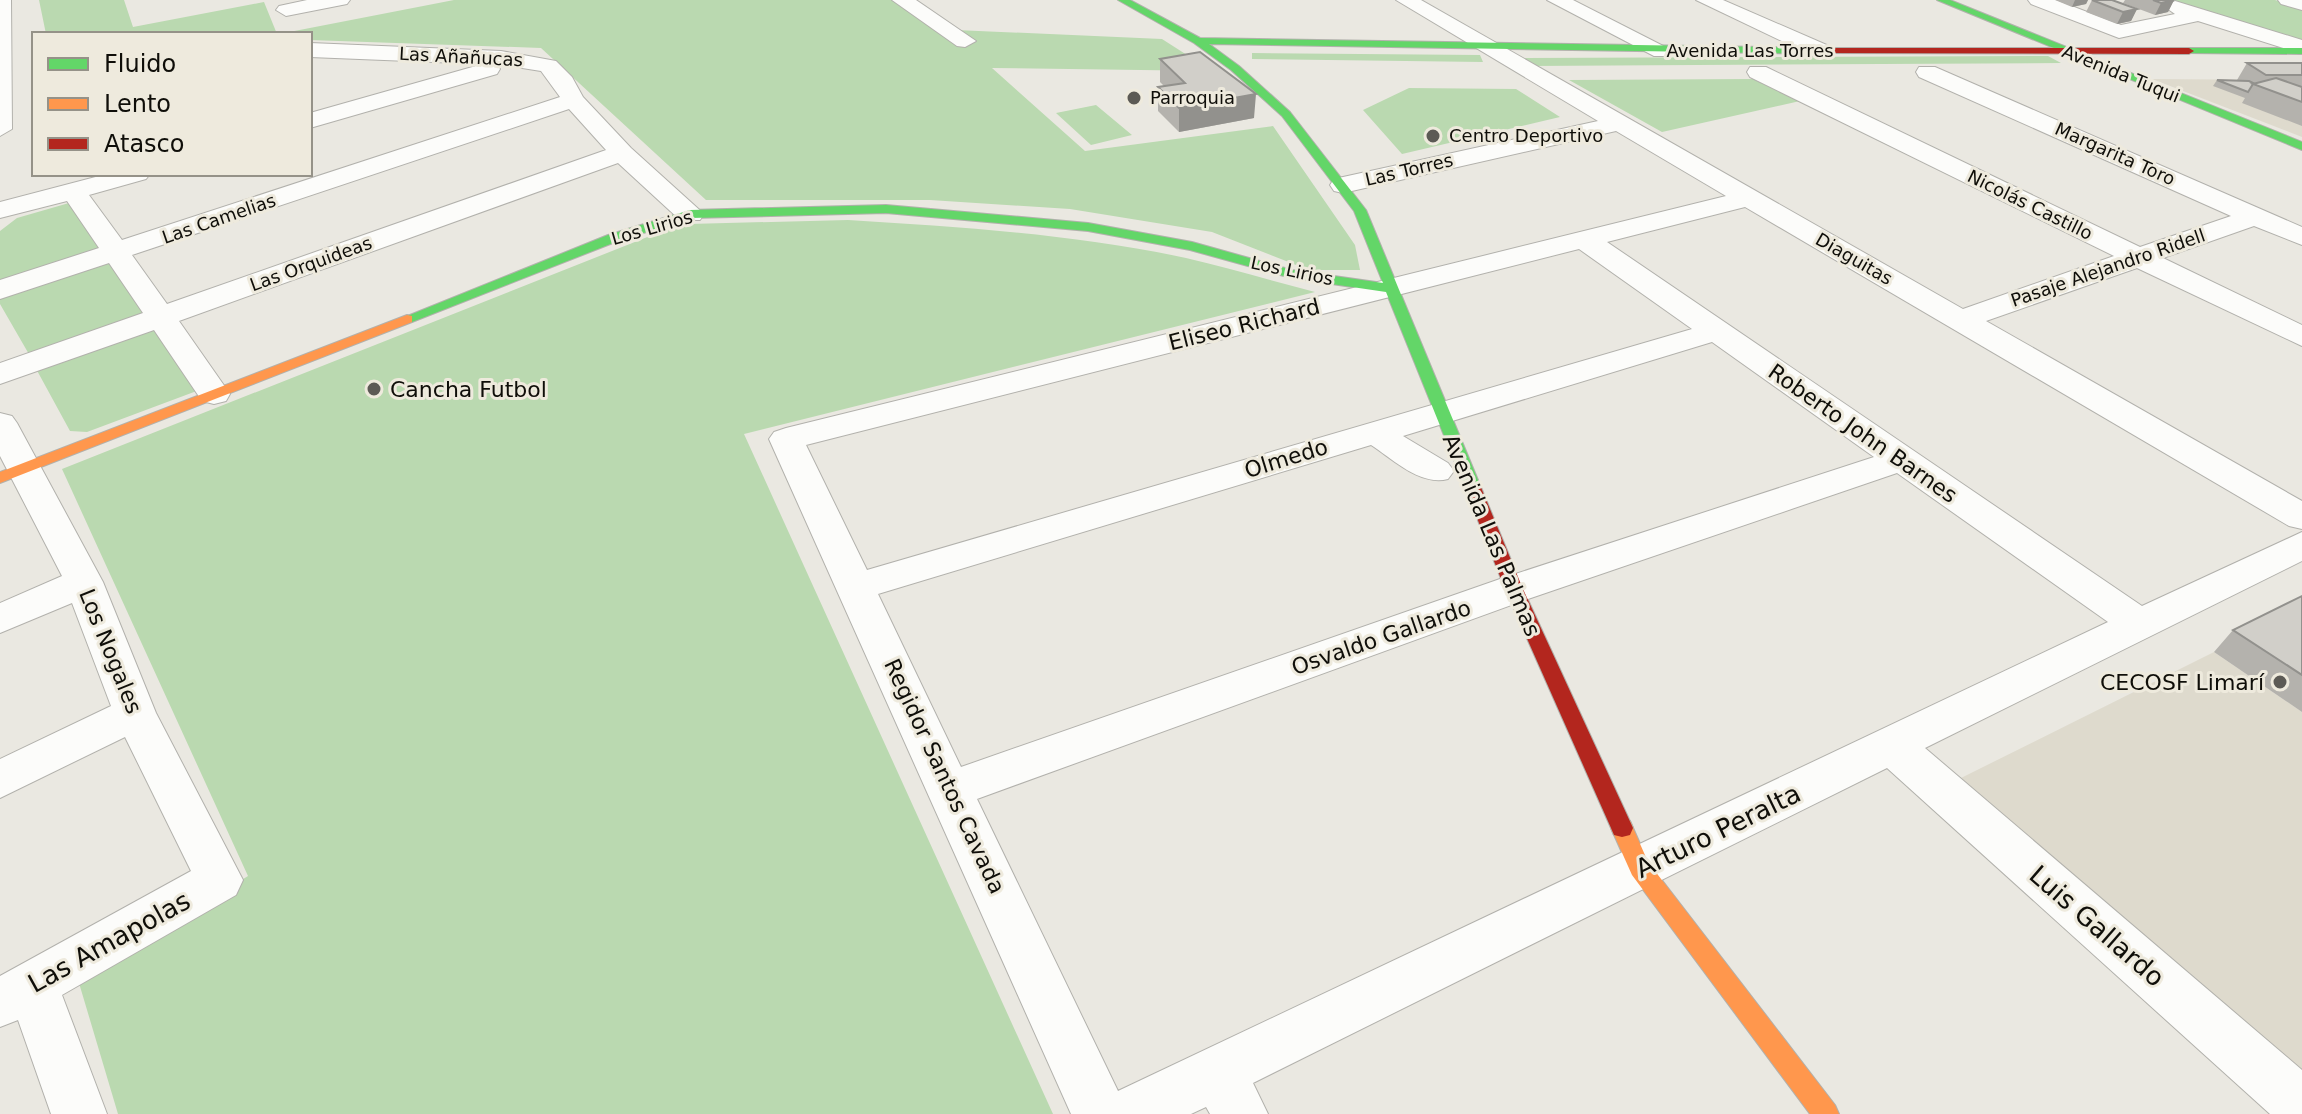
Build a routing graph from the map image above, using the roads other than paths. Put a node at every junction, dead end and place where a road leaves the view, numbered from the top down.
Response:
1 (1, 0) edge
2 (340, 0) edge
3 (902, 0) edge
4 (1123, 0) edge
5 (1406, 0) edge
6 (1557, 0) edge
7 (1706, 0) edge
8 (1942, 0) edge
9 (2038, 0) edge
10 (2156, 0) edge
11 (2288, 0) edge
12 (2302, 4) edge
13 (283, 5) edge
14 (2197, 15) junction
15 (297, 32) edge
16 (965, 41) dead end
17 (1198, 41) junction
18 (2302, 49) edge
19 (312, 50) edge
20 (1662, 51) junction
21 (1821, 51) junction
22 (2064, 51) junction
23 (353, 52) junction
24 (522, 59) junction
25 (1493, 61) junction
26 (1235, 68) junction
27 (1266, 69) dead end
28 (2072, 71) dead end
29 (2112, 71) junction
30 (2176, 71) dead end
31 (1750, 72) joint
32 (1804, 72) dead end
33 (1920, 72) joint
34 (1971, 72) dead end
35 (1527, 73) junction
36 (1573, 73) dead end
37 (407, 91) junction
38 (573, 100) junction
39 (312, 120) edge
40 (1616, 124) junction
41 (0, 129) edge
42 (2302, 146) edge
43 (622, 153) junction
44 (130, 176) edge
45 (1343, 185) junction
46 (75, 193) junction
47 (1749, 198) junction
48 (0, 210) edge
49 (690, 214) junction
50 (2256, 216) junction
51 (2302, 237) edge
52 (1585, 240) junction
53 (117, 253) junction
54 (2136, 257) junction
55 (1390, 288) junction
56 (0, 290) edge
57 (161, 317) junction
58 (1960, 320) junction
59 (1717, 331) junction
60 (2302, 337) edge
61 (0, 374) edge
62 (214, 394) junction
63 (1440, 411) junction
64 (0, 423) edge
65 (1373, 432) junction
66 (786, 439) joint
67 (1902, 460) junction
68 (1436, 471) dead end
69 (13, 473) edge
70 (2302, 517) edge
71 (2302, 545) edge
72 (84, 582) junction
73 (856, 587) junction
74 (1514, 589) junction
75 (0, 619) edge
76 (2142, 626) junction
77 (135, 713) junction
78 (1892, 746) junction
79 (0, 780) edge
80 (951, 789) junction
81 (1640, 868) junction
82 (219, 880) joint
83 (16, 994) edge
84 (1229, 1093) edge
85 (2302, 1106) edge
86 (79, 1114) edge
87 (1100, 1114) edge
88 (1132, 1114) edge
89 (1826, 1114) edge

1 - 41 street
2 - 13 street
3 - 16 street
4 - 17 street, Avenida Las Palmas
5 - 25 street, Diaguitas
6 - 20 street
7 - 21 street
8 - 22 street, Avenida Tuqui
9 - 14 street
10 - 14 street
11 - 12 street
13 - 15 street
14 - 18 street
17 - 25 street, Avenida Las Torres
17 - 26 street, Avenida Las Palmas
18 - 22 street, Avenida Las Torres
19 - 23 street, Las Añañucas
20 - 21 street, Avenida Las Torres
20 - 25 street, Avenida Las Torres
21 - 22 street, Avenida Las Torres
22 - 29 street, Avenida Tuqui
23 - 24 street, Las Añañucas
23 - 37 street
24 - 37 street
24 - 38 street, Las Añañucas
25 - 35 street, Diaguitas
26 - 27 street
26 - 45 street, Avenida Las Palmas
28 - 29 street
29 - 30 street
29 - 42 street, Avenida Tuqui
31 - 32 street, Avenida Las Torres
31 - 54 street, Nicolás Castillo
33 - 34 street
33 - 50 street, Margarita Toro
35 - 36 street
35 - 40 street, Diaguitas
37 - 39 street
38 - 43 street, Las Añañucas
38 - 53 street, Las Camelias
40 - 45 street, Las Torres
40 - 47 street, Diaguitas
43 - 49 street, Las Añañucas
43 - 57 street, Las Orquideas
44 - 46 street
45 - 55 street, Avenida Las Palmas
46 - 48 street
46 - 53 street
47 - 52 street, Eliseo Richard
47 - 58 street, Diaguitas
49 - 55 street, Los Lirios
49 - 62 street, Los Lirios
50 - 51 street, Margarita Toro
50 - 54 street, Pasaje Alejandro Ridell
52 - 55 street, Eliseo Richard
52 - 59 street, Roberto John Barnes
53 - 56 street, Las Camelias
53 - 57 street
54 - 58 street, Pasaje Alejandro Ridell
54 - 60 street, Nicolás Castillo
55 - 63 street, Avenida Las Palmas
55 - 66 street, Eliseo Richard
57 - 61 street, Las Orquideas
57 - 62 street
58 - 70 street, Diaguitas
59 - 63 street, Olmedo
59 - 67 street, Roberto John Barnes
62 - 69 street, Los Lirios
63 - 65 street, Olmedo
63 - 74 street, Avenida Las Palmas
64 - 69 street, Los Nogales
65 - 68 street, Avenida Las Palmas
65 - 73 street, Olmedo
66 - 73 street, Regidor Santos Cavada
67 - 74 street, Osvaldo Gallardo
67 - 76 street, Roberto John Barnes
69 - 72 street, Los Nogales
71 - 76 street, Arturo Peralta
72 - 75 street
72 - 77 street, Los Nogales
73 - 80 street, Regidor Santos Cavada
74 - 80 street, Osvaldo Gallardo
74 - 81 street, Avenida Las Palmas
76 - 78 street, Arturo Peralta
77 - 79 street
77 - 82 street, Los Nogales
78 - 81 street, Arturo Peralta
78 - 85 street, Luis Gallardo
80 - 87 street, Regidor Santos Cavada
81 - 84 street, Arturo Peralta
81 - 89 street, Avenida Las Palmas
82 - 83 street, Las Amapolas
83 - 86 street
84 - 88 street, Arturo Peralta

